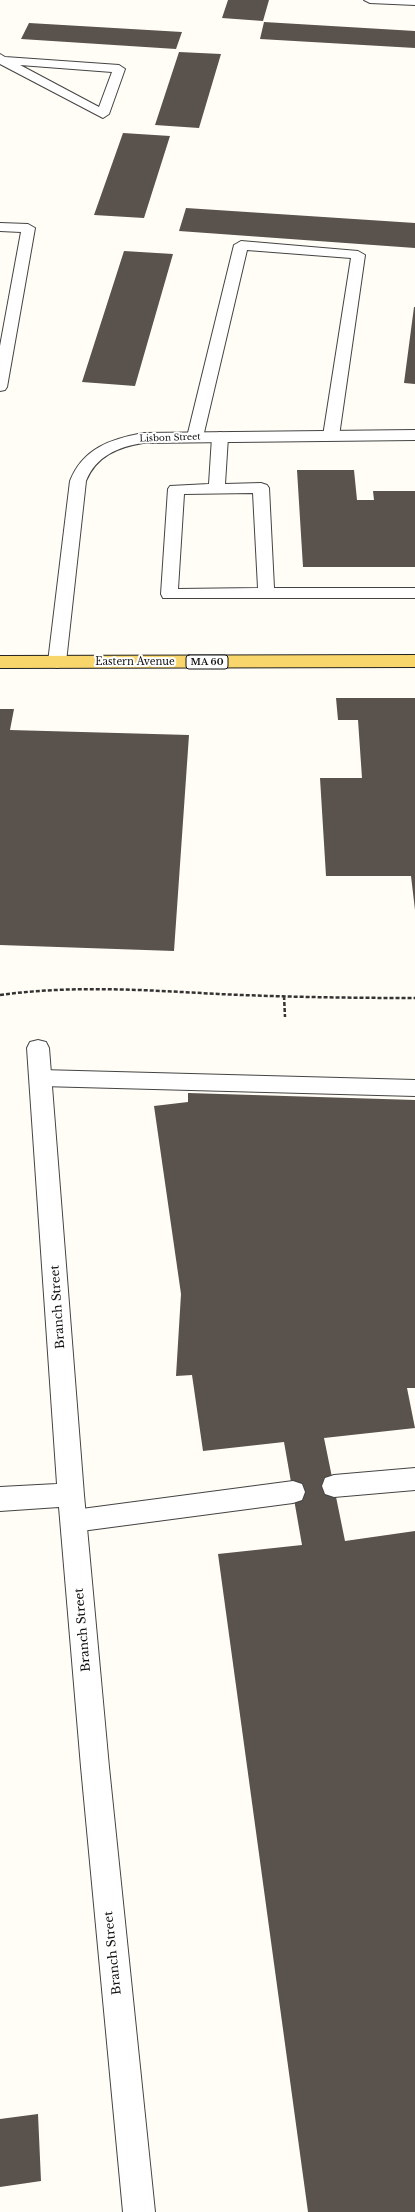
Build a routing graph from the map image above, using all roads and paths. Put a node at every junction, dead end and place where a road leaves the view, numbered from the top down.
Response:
1 (370, 0) edge
2 (415, 2) edge
3 (1, 59) edge
4 (0, 227) edge
5 (0, 387) edge
6 (331, 436) junction
7 (415, 436) edge
8 (195, 437) junction
9 (220, 437) junction
10 (217, 488) junction
11 (266, 593) junction
12 (415, 593) edge
13 (415, 661) edge
14 (0, 662) edge
15 (57, 662) junction
16 (0, 995) edge
17 (284, 996) junction
18 (415, 998) edge
19 (285, 1017) dead end
20 (38, 1048) dead end
21 (41, 1078) junction
22 (415, 1088) edge
23 (415, 1478) edge
24 (334, 1486) dead end
25 (293, 1492) dead end
26 (0, 1499) edge
27 (73, 1508) junction
28 (139, 2212) edge

1 - 2 lane
3 - 3 lane
4 - 5 lane
6 - 7 street, Lisbon Street
6 - 8 lane
6 - 9 street, Lisbon Street
8 - 9 street, Lisbon Street
8 - 15 street, Lisbon Street
9 - 10 lane
10 - 11 lane
10 - 11 lane
11 - 12 lane
13 - 15 main road, Eastern Avenue / MA 60
14 - 15 main road, Eastern Avenue / MA 60
16 - 17 path
17 - 18 path
17 - 19 path
20 - 21 street, Branch Street
21 - 22 lane
21 - 27 street, Branch Street
23 - 24 lane
25 - 27 lane
26 - 27 street
27 - 28 street, Branch Street

